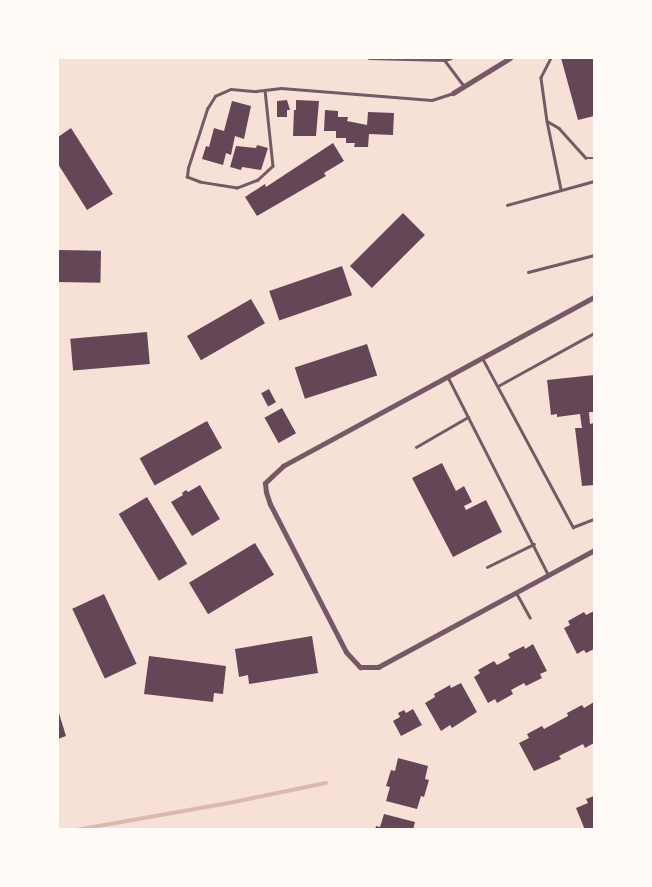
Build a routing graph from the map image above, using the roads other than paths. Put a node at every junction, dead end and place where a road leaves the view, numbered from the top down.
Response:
1 (369, 58) edge
2 (450, 58) edge
3 (510, 58) edge
4 (551, 58) edge
5 (444, 59) edge
6 (464, 86) junction
7 (265, 90) junction
8 (453, 93) joint
9 (546, 121) junction
10 (594, 158) edge
11 (594, 181) edge
12 (561, 189) junction
13 (507, 205) dead end
14 (594, 255) edge
15 (528, 272) dead end
16 (594, 297) edge
17 (594, 333) edge
18 (483, 358) junction
19 (448, 377) junction
20 (498, 386) junction
21 (468, 417) junction
22 (416, 446) dead end
23 (594, 518) edge
24 (534, 544) junction
25 (594, 550) edge
26 (487, 567) dead end
27 (548, 574) junction
28 (516, 592) junction
29 (530, 617) dead end

1 - 5 lane
2 - 5 lane
3 - 6 street
4 - 9 lane
5 - 6 lane
6 - 8 street
7 - 7 lane
7 - 8 lane
9 - 10 lane
9 - 12 lane
11 - 12 lane
12 - 13 lane
14 - 15 lane
16 - 18 street
17 - 20 lane
18 - 19 street
18 - 20 lane
19 - 21 lane
19 - 28 street
20 - 23 lane
21 - 22 lane
21 - 24 lane
24 - 26 lane
24 - 27 lane
25 - 27 street
27 - 28 street
28 - 29 lane

